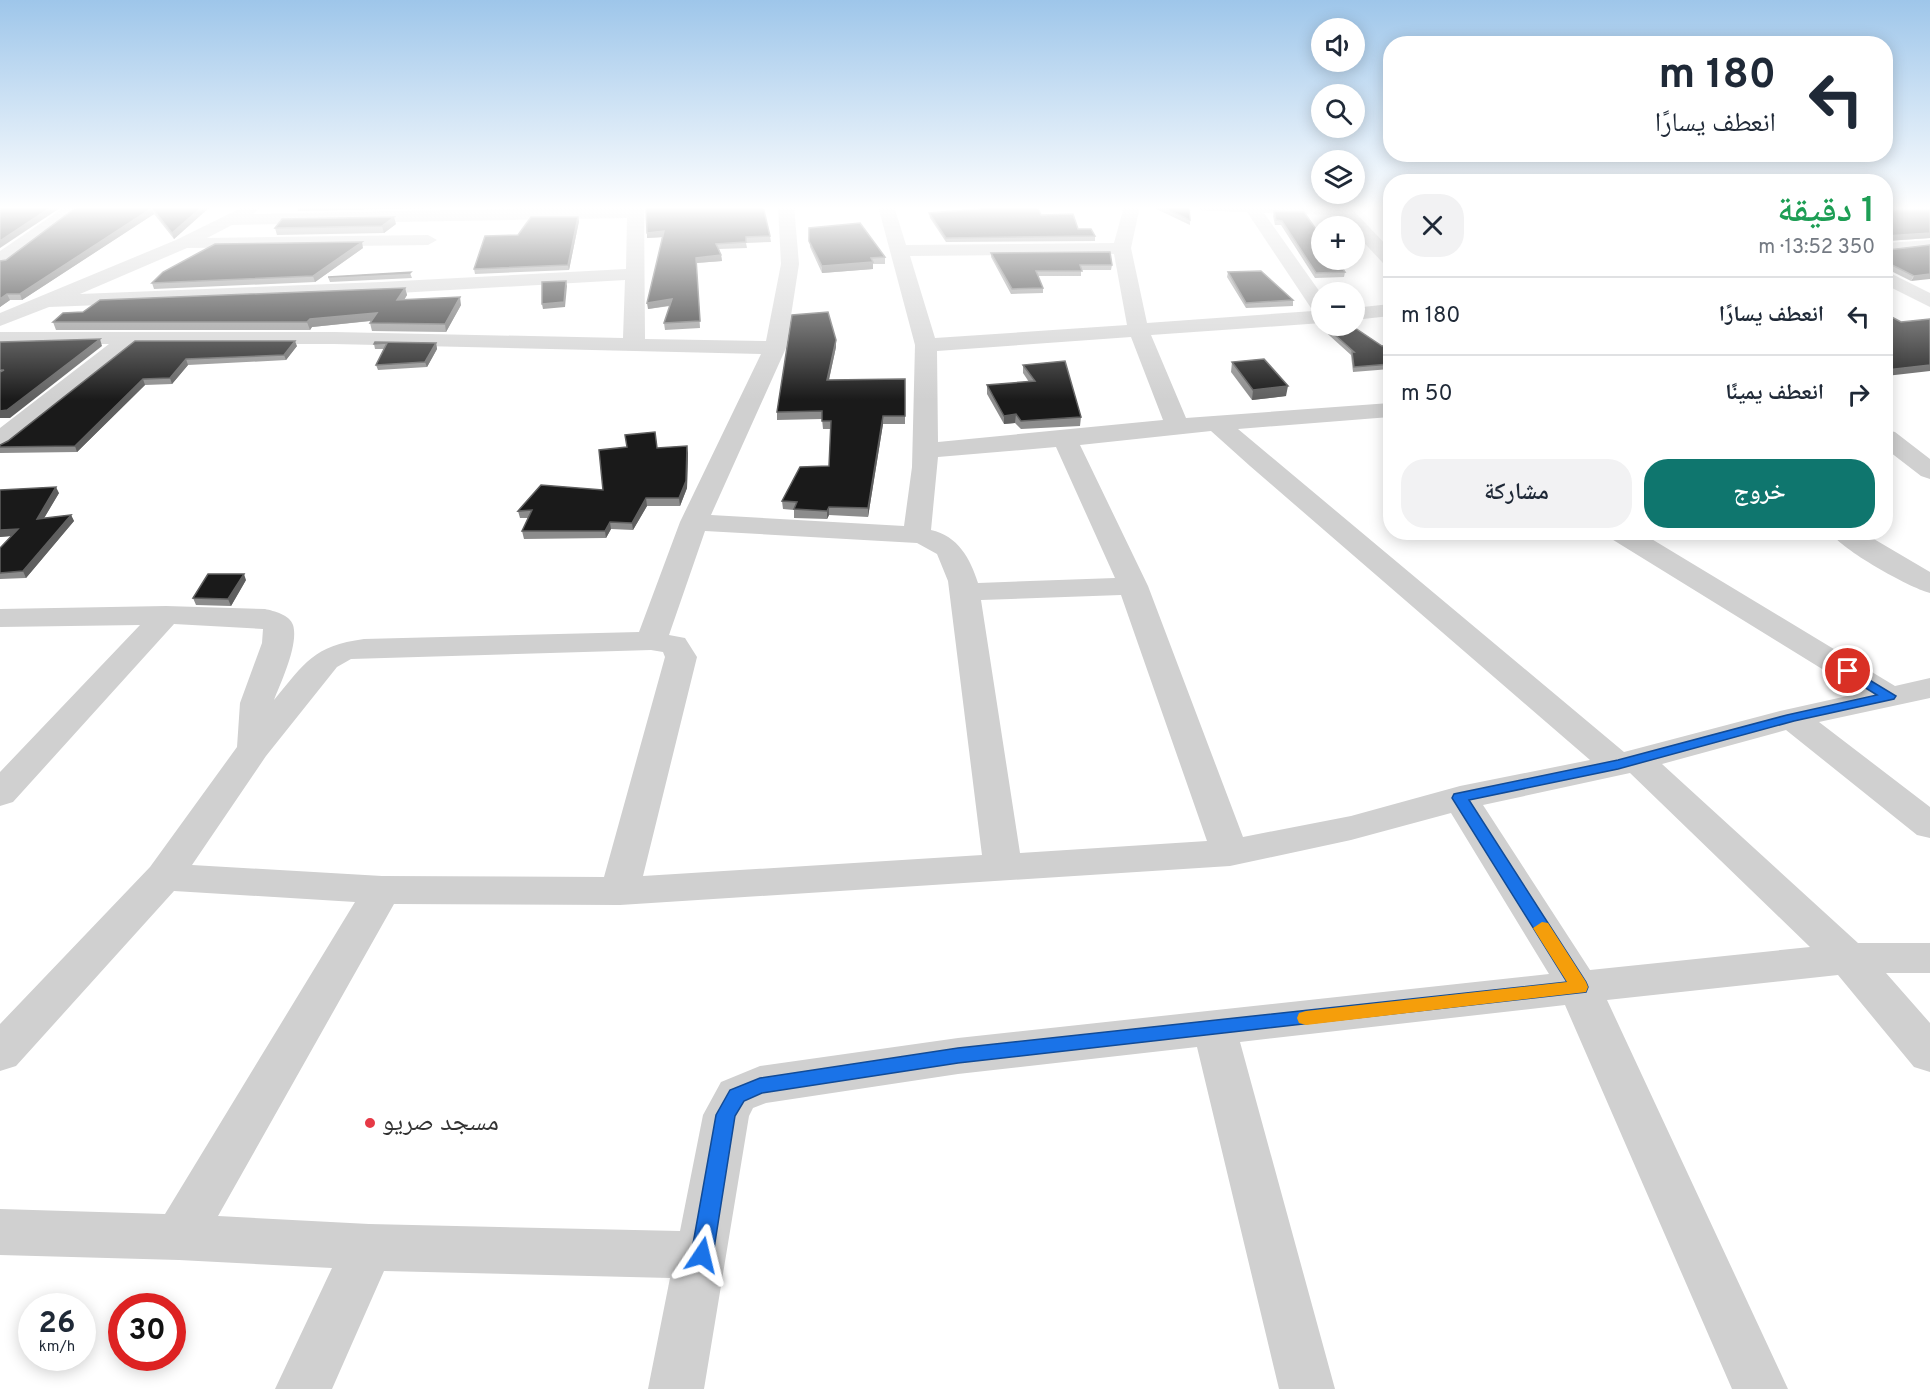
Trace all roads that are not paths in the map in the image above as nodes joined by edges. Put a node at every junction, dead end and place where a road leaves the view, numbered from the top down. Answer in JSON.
{"nodes":[{"id":1,"x":118,"y":271,"type":"edge"},
{"id":2,"x":398,"y":271,"type":"edge"},
{"id":3,"x":635,"y":271,"type":"edge"},
{"id":4,"x":789,"y":271,"type":"edge"},
{"id":5,"x":905,"y":271,"type":"edge"},
{"id":6,"x":1127,"y":271,"type":"edge"},
{"id":7,"x":1295,"y":271,"type":"edge"},
{"id":8,"x":635,"y":274,"type":"junction"},
{"id":9,"x":1893,"y":281,"type":"edge"},
{"id":10,"x":381,"y":288,"type":"junction"},
{"id":11,"x":1311,"y":294,"type":"edge"},
{"id":12,"x":1928,"y":299,"type":"edge"},
{"id":13,"x":47,"y":301,"type":"junction"},
{"id":14,"x":365,"y":305,"type":"edge"},
{"id":15,"x":1383,"y":311,"type":"edge"},
{"id":16,"x":1365,"y":313,"type":"edge"},
{"id":17,"x":1311,"y":318,"type":"edge"},
{"id":18,"x":350,"y":321,"type":"edge"},
{"id":19,"x":1138,"y":329,"type":"junction"},
{"id":20,"x":1,"y":334,"type":"edge"},
{"id":21,"x":132,"y":338,"type":"junction"},
{"id":22,"x":333,"y":338,"type":"junction"},
{"id":23,"x":634,"y":345,"type":"junction"},
{"id":24,"x":926,"y":345,"type":"junction"},
{"id":25,"x":775,"y":348,"type":"junction"},
{"id":26,"x":1383,"y":411,"type":"edge"},
{"id":27,"x":1217,"y":423,"type":"junction"},
{"id":28,"x":1177,"y":426,"type":"junction"},
{"id":29,"x":1065,"y":439,"type":"junction"},
{"id":30,"x":0,"y":440,"type":"edge"},
{"id":31,"x":1893,"y":442,"type":"edge"},
{"id":32,"x":925,"y":451,"type":"junction"},
{"id":33,"x":1930,"y":471,"type":"edge"},
{"id":34,"x":694,"y":522,"type":"junction"},
{"id":35,"x":917,"y":534,"type":"junction"},
{"id":36,"x":1633,"y":540,"type":"edge"},
{"id":37,"x":1855,"y":540,"type":"edge"},
{"id":38,"x":1930,"y":584,"type":"edge"},
{"id":39,"x":1133,"y":586,"type":"junction"},
{"id":40,"x":965,"y":592,"type":"junction"},
{"id":41,"x":166,"y":615,"type":"junction"},
{"id":42,"x":0,"y":618,"type":"edge"},
{"id":43,"x":651,"y":641,"type":"junction"},
{"id":44,"x":1930,"y":688,"type":"edge"},
{"id":45,"x":1889,"y":696,"type":"junction"},
{"id":46,"x":1792,"y":718,"type":"junction"},
{"id":47,"x":254,"y":748,"type":"junction"},
{"id":48,"x":1628,"y":762,"type":"junction"},
{"id":49,"x":0,"y":794,"type":"edge"},
{"id":50,"x":1460,"y":798,"type":"junction"},
{"id":51,"x":1930,"y":826,"type":"edge"},
{"id":52,"x":1230,"y":853,"type":"junction"},
{"id":53,"x":1003,"y":867,"type":"junction"},
{"id":54,"x":164,"y":877,"type":"junction"},
{"id":55,"x":382,"y":890,"type":"junction"},
{"id":56,"x":620,"y":891,"type":"junction"},
{"id":57,"x":1848,"y":958,"type":"junction"},
{"id":58,"x":1930,"y":958,"type":"edge"},
{"id":59,"x":1579,"y":987,"type":"junction"},
{"id":60,"x":1214,"y":1028,"type":"junction"},
{"id":61,"x":0,"y":1053,"type":"edge"},
{"id":62,"x":1930,"y":1054,"type":"edge"},
{"id":63,"x":0,"y":1232,"type":"edge"},
{"id":64,"x":178,"y":1237,"type":"junction"},
{"id":65,"x":369,"y":1247,"type":"junction"},
{"id":66,"x":702,"y":1255,"type":"junction"},
{"id":67,"x":303,"y":1389,"type":"edge"},
{"id":68,"x":676,"y":1389,"type":"edge"},
{"id":69,"x":1307,"y":1389,"type":"edge"},
{"id":70,"x":1760,"y":1389,"type":"edge"}],
"edges":[{"from":1,"to":13,"type":"street"},
{"from":2,"to":10,"type":"street"},
{"from":3,"to":8,"type":"street"},
{"from":4,"to":25,"type":"street"},
{"from":5,"to":24,"type":"street"},
{"from":6,"to":19,"type":"street"},
{"from":7,"to":11,"type":"street"},
{"from":8,"to":10,"type":"street"},
{"from":8,"to":23,"type":"street"},
{"from":9,"to":12,"type":"street"},
{"from":10,"to":13,"type":"street"},
{"from":10,"to":14,"type":"street"},
{"from":13,"to":20,"type":"street"},
{"from":15,"to":16,"type":"street"},
{"from":17,"to":19,"type":"street"},
{"from":18,"to":22,"type":"street"},
{"from":19,"to":24,"type":"street"},
{"from":19,"to":28,"type":"street"},
{"from":20,"to":21,"type":"street"},
{"from":21,"to":22,"type":"street"},
{"from":21,"to":30,"type":"street"},
{"from":22,"to":23,"type":"street"},
{"from":23,"to":25,"type":"street"},
{"from":24,"to":32,"type":"street"},
{"from":25,"to":34,"type":"street"},
{"from":26,"to":27,"type":"street"},
{"from":27,"to":28,"type":"street"},
{"from":27,"to":48,"type":"street"},
{"from":28,"to":29,"type":"street"},
{"from":29,"to":32,"type":"street"},
{"from":29,"to":39,"type":"street"},
{"from":31,"to":33,"type":"street"},
{"from":32,"to":35,"type":"street"},
{"from":34,"to":35,"type":"street"},
{"from":34,"to":43,"type":"street"},
{"from":35,"to":40,"type":"street"},
{"from":36,"to":45,"type":"street"},
{"from":37,"to":38,"type":"street"},
{"from":39,"to":40,"type":"street"},
{"from":39,"to":52,"type":"street"},
{"from":40,"to":53,"type":"street"},
{"from":41,"to":42,"type":"street"},
{"from":41,"to":47,"type":"street"},
{"from":41,"to":49,"type":"street"},
{"from":43,"to":47,"type":"street"},
{"from":43,"to":56,"type":"street"},
{"from":44,"to":45,"type":"street"},
{"from":45,"to":46,"type":"street"},
{"from":46,"to":48,"type":"street"},
{"from":46,"to":51,"type":"street"},
{"from":47,"to":54,"type":"street"},
{"from":48,"to":50,"type":"street"},
{"from":48,"to":57,"type":"street"},
{"from":50,"to":52,"type":"street"},
{"from":50,"to":59,"type":"street"},
{"from":52,"to":53,"type":"street"},
{"from":53,"to":56,"type":"street"},
{"from":54,"to":55,"type":"street"},
{"from":54,"to":61,"type":"street"},
{"from":55,"to":56,"type":"street"},
{"from":55,"to":64,"type":"street"},
{"from":57,"to":58,"type":"street"},
{"from":57,"to":59,"type":"street"},
{"from":57,"to":62,"type":"street"},
{"from":59,"to":60,"type":"street"},
{"from":59,"to":70,"type":"street"},
{"from":60,"to":66,"type":"street"},
{"from":60,"to":69,"type":"street"},
{"from":63,"to":64,"type":"street"},
{"from":64,"to":65,"type":"street"},
{"from":65,"to":66,"type":"street"},
{"from":65,"to":67,"type":"street"},
{"from":66,"to":68,"type":"street"}]}
